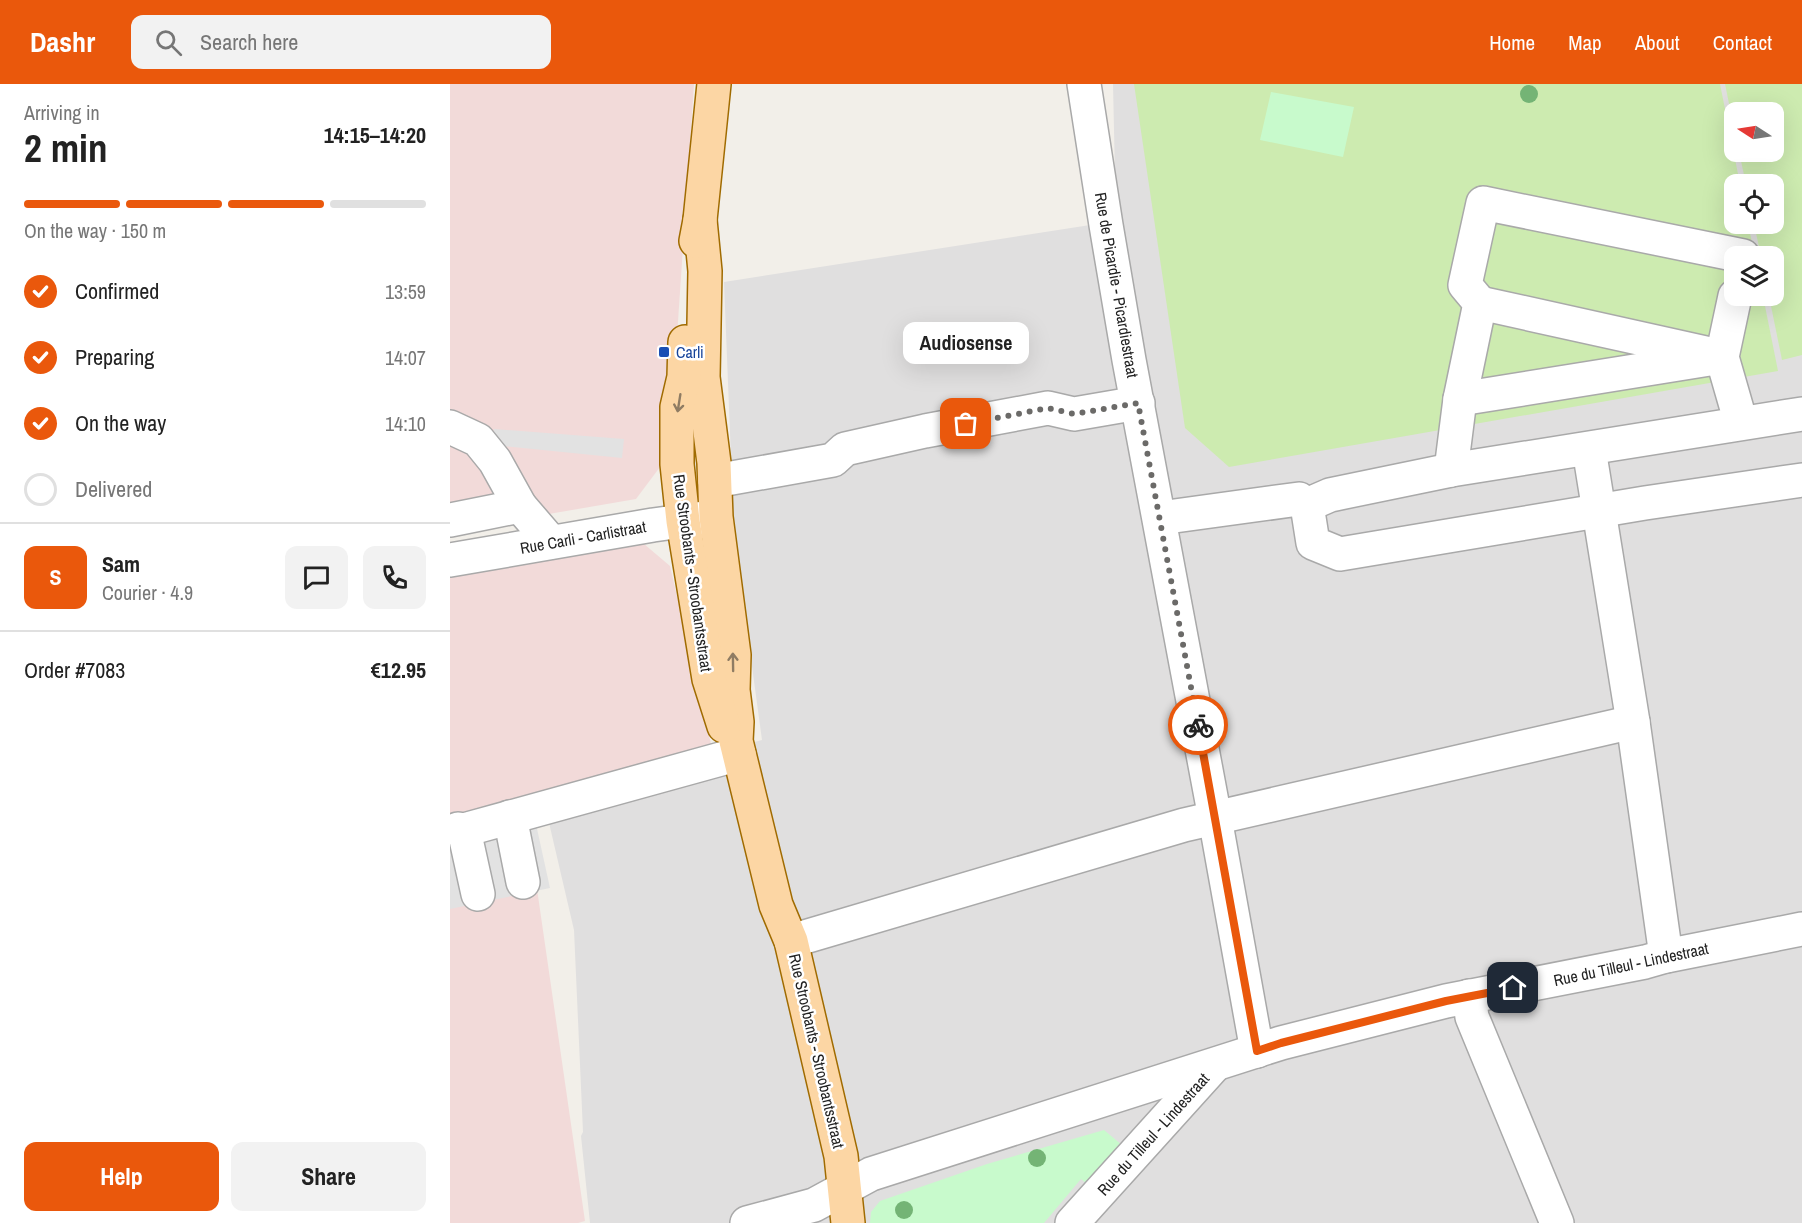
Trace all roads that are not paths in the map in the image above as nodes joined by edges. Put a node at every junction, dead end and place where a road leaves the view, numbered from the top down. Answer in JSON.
{"nodes":[{"id":1,"x":714,"y":84,"type":"edge"},
{"id":2,"x":1084,"y":84,"type":"edge"},
{"id":3,"x":700,"y":220,"type":"junction"},
{"id":4,"x":1724,"y":252,"type":"edge"},
{"id":5,"x":1480,"y":303,"type":"junction"},
{"id":6,"x":1733,"y":306,"type":"edge"},
{"id":7,"x":1722,"y":357,"type":"junction"},
{"id":8,"x":1460,"y":399,"type":"junction"},
{"id":9,"x":1138,"y":403,"type":"junction"},
{"id":10,"x":1802,"y":414,"type":"edge"},
{"id":11,"x":1741,"y":423,"type":"junction"},
{"id":12,"x":450,"y":427,"type":"edge"},
{"id":13,"x":1589,"y":449,"type":"junction"},
{"id":14,"x":1451,"y":470,"type":"junction"},
{"id":15,"x":1802,"y":480,"type":"edge"},
{"id":16,"x":715,"y":482,"type":"junction"},
{"id":17,"x":1307,"y":505,"type":"junction"},
{"id":18,"x":520,"y":506,"type":"junction"},
{"id":19,"x":1598,"y":512,"type":"junction"},
{"id":20,"x":716,"y":517,"type":"junction"},
{"id":21,"x":1160,"y":519,"type":"junction"},
{"id":22,"x":450,"y":520,"type":"edge"},
{"id":23,"x":683,"y":521,"type":"junction"},
{"id":24,"x":551,"y":542,"type":"junction"},
{"id":25,"x":450,"y":560,"type":"edge"},
{"id":26,"x":1633,"y":722,"type":"junction"},
{"id":27,"x":738,"y":748,"type":"junction"},
{"id":28,"x":510,"y":817,"type":"junction"},
{"id":29,"x":1215,"y":818,"type":"junction"},
{"id":30,"x":523,"y":882,"type":"dead end"},
{"id":31,"x":478,"y":894,"type":"dead end"},
{"id":32,"x":1802,"y":929,"type":"edge"},
{"id":33,"x":791,"y":941,"type":"junction"},
{"id":34,"x":1666,"y":956,"type":"junction"},
{"id":35,"x":1469,"y":996,"type":"junction"},
{"id":36,"x":1257,"y":1051,"type":"junction"},
{"id":37,"x":1214,"y":1065,"type":"junction"},
{"id":38,"x":844,"y":1189,"type":"junction"},
{"id":39,"x":747,"y":1223,"type":"edge"},
{"id":40,"x":848,"y":1223,"type":"edge"},
{"id":41,"x":1072,"y":1223,"type":"edge"},
{"id":42,"x":1557,"y":1223,"type":"edge"}],
"edges":[{"from":1,"to":3,"type":"main road","name":"Rue Stroobants - Stroobantsstraat"},
{"from":2,"to":9,"type":"street","name":"Rue de Picardie - Picardiestraat"},
{"from":3,"to":16,"type":"main road","name":"Rue Stroobants - Stroobantsstraat"},
{"from":3,"to":23,"type":"main road","name":"Rue Stroobants - Stroobantsstraat","one_way":true},
{"from":4,"to":5,"type":"street"},
{"from":5,"to":7,"type":"street"},
{"from":5,"to":8,"type":"street"},
{"from":6,"to":7,"type":"street"},
{"from":7,"to":8,"type":"street"},
{"from":7,"to":11,"type":"street"},
{"from":8,"to":14,"type":"street"},
{"from":9,"to":16,"type":"street"},
{"from":9,"to":21,"type":"street","name":"Rue de Picardie - Picardiestraat"},
{"from":10,"to":11,"type":"street"},
{"from":11,"to":13,"type":"street"},
{"from":12,"to":18,"type":"street"},
{"from":13,"to":14,"type":"street"},
{"from":13,"to":19,"type":"street"},
{"from":14,"to":17,"type":"street"},
{"from":15,"to":19,"type":"street"},
{"from":16,"to":20,"type":"main road","name":"Rue Stroobants - Stroobantsstraat"},
{"from":17,"to":19,"type":"street"},
{"from":17,"to":21,"type":"street"},
{"from":18,"to":22,"type":"street"},
{"from":18,"to":24,"type":"street"},
{"from":19,"to":26,"type":"street"},
{"from":20,"to":23,"type":"street","name":"Rue Carli - Carlistraat"},
{"from":27,"to":20,"type":"main road","name":"Rue Stroobants - Stroobantsstraat","one_way":true},
{"from":21,"to":29,"type":"street","name":"Rue de Picardie - Picardiestraat"},
{"from":23,"to":24,"type":"street","name":"Rue Carli - Carlistraat"},
{"from":23,"to":27,"type":"main road","name":"Rue Stroobants - Stroobantsstraat"},
{"from":24,"to":25,"type":"street","name":"Rue Carli - Carlistraat"},
{"from":26,"to":29,"type":"street"},
{"from":26,"to":34,"type":"street"},
{"from":27,"to":28,"type":"street"},
{"from":27,"to":33,"type":"main road","name":"Rue Stroobants - Stroobantsstraat"},
{"from":28,"to":30,"type":"street"},
{"from":28,"to":31,"type":"street"},
{"from":29,"to":33,"type":"street"},
{"from":29,"to":36,"type":"street","name":"Rue de Picardie - Picardiestraat"},
{"from":32,"to":34,"type":"street","name":"Rue du Tilleul - Lindestraat"},
{"from":33,"to":38,"type":"main road","name":"Rue Stroobants - Stroobantsstraat"},
{"from":34,"to":35,"type":"street","name":"Rue du Tilleul - Lindestraat"},
{"from":35,"to":36,"type":"street","name":"Rue du Tilleul - Lindestraat"},
{"from":35,"to":42,"type":"street"},
{"from":36,"to":37,"type":"street","name":"Rue du Tilleul - Lindestraat"},
{"from":37,"to":38,"type":"street"},
{"from":37,"to":41,"type":"street","name":"Rue du Tilleul - Lindestraat"},
{"from":38,"to":39,"type":"street"},
{"from":38,"to":40,"type":"main road","name":"Rue Stroobants - Stroobantsstraat"}]}
